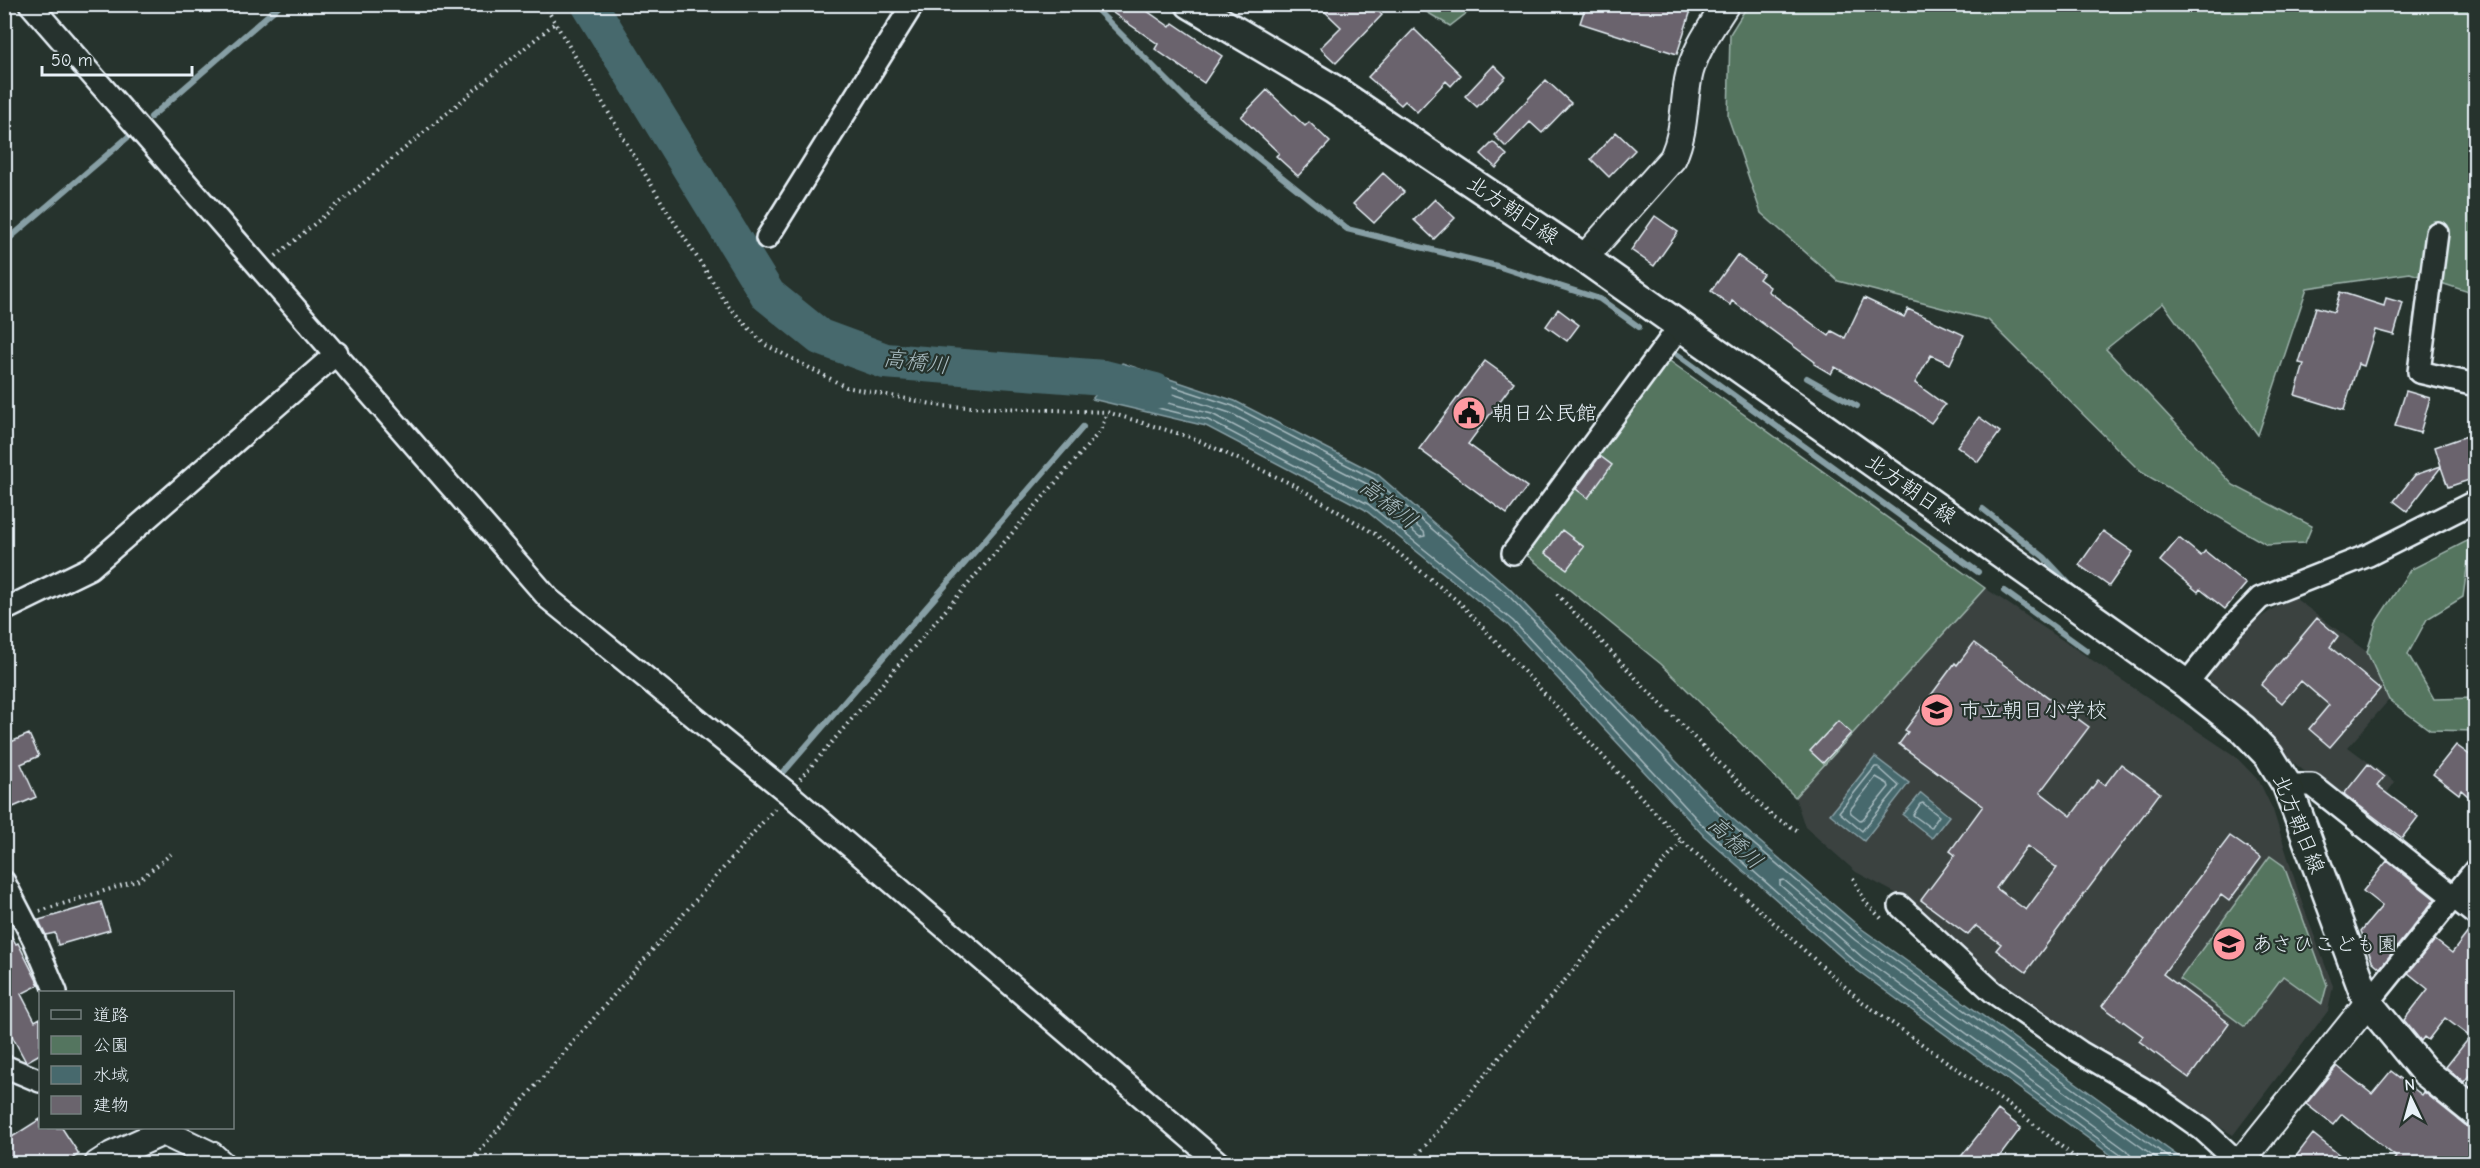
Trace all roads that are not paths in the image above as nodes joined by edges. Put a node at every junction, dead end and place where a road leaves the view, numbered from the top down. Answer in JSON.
{"nodes":[{"id":1,"x":30,"y":4,"type":"edge"},
{"id":2,"x":913,"y":4,"type":"edge"},
{"id":3,"x":1190,"y":4,"type":"edge"},
{"id":4,"x":1726,"y":4,"type":"edge"},
{"id":5,"x":2437,"y":233,"type":"dead end"},
{"id":6,"x":767,"y":238,"type":"dead end"},
{"id":7,"x":1584,"y":258,"type":"junction"},
{"id":8,"x":1680,"y":326,"type":"junction"},
{"id":9,"x":337,"y":353,"type":"junction"},
{"id":10,"x":2475,"y":384,"type":"edge"},
{"id":11,"x":2475,"y":501,"type":"edge"},
{"id":12,"x":1513,"y":553,"type":"dead end"},
{"id":13,"x":4,"y":610,"type":"edge"},
{"id":14,"x":2186,"y":684,"type":"junction"},
{"id":15,"x":2287,"y":785,"type":"junction"},
{"id":16,"x":2475,"y":869,"type":"edge"},
{"id":17,"x":4,"y":882,"type":"edge"},
{"id":18,"x":2452,"y":896,"type":"junction"},
{"id":19,"x":1900,"y":906,"type":"dead end"},
{"id":20,"x":2475,"y":915,"type":"edge"},
{"id":21,"x":55,"y":991,"type":"edge"},
{"id":22,"x":2368,"y":1003,"type":"junction"},
{"id":23,"x":4,"y":1066,"type":"edge"},
{"id":24,"x":39,"y":1081,"type":"edge"},
{"id":25,"x":2475,"y":1113,"type":"edge"},
{"id":26,"x":158,"y":1130,"type":"edge"},
{"id":27,"x":2239,"y":1163,"type":"edge"},
{"id":28,"x":98,"y":1164,"type":"edge"},
{"id":29,"x":221,"y":1164,"type":"edge"},
{"id":30,"x":1220,"y":1164,"type":"edge"}],
"edges":[{"from":1,"to":9,"type":"street"},
{"from":2,"to":6,"type":"street"},
{"from":3,"to":7,"type":"main road","name":"北方朝日線"},
{"from":4,"to":7,"type":"street"},
{"from":5,"to":10,"type":"street"},
{"from":7,"to":8,"type":"main road","name":"北方朝日線"},
{"from":8,"to":12,"type":"street"},
{"from":8,"to":14,"type":"main road","name":"北方朝日線"},
{"from":9,"to":13,"type":"street"},
{"from":9,"to":30,"type":"street"},
{"from":11,"to":14,"type":"street"},
{"from":14,"to":15,"type":"main road","name":"北方朝日線"},
{"from":15,"to":18,"type":"street"},
{"from":15,"to":22,"type":"main road","name":"北方朝日線"},
{"from":16,"to":18,"type":"street"},
{"from":17,"to":21,"type":"street"},
{"from":18,"to":20,"type":"street"},
{"from":18,"to":22,"type":"street"},
{"from":19,"to":27,"type":"street"},
{"from":22,"to":25,"type":"main road","name":"北方朝日線"},
{"from":22,"to":27,"type":"street"},
{"from":23,"to":24,"type":"street"},
{"from":26,"to":28,"type":"street"},
{"from":26,"to":29,"type":"street"}]}
